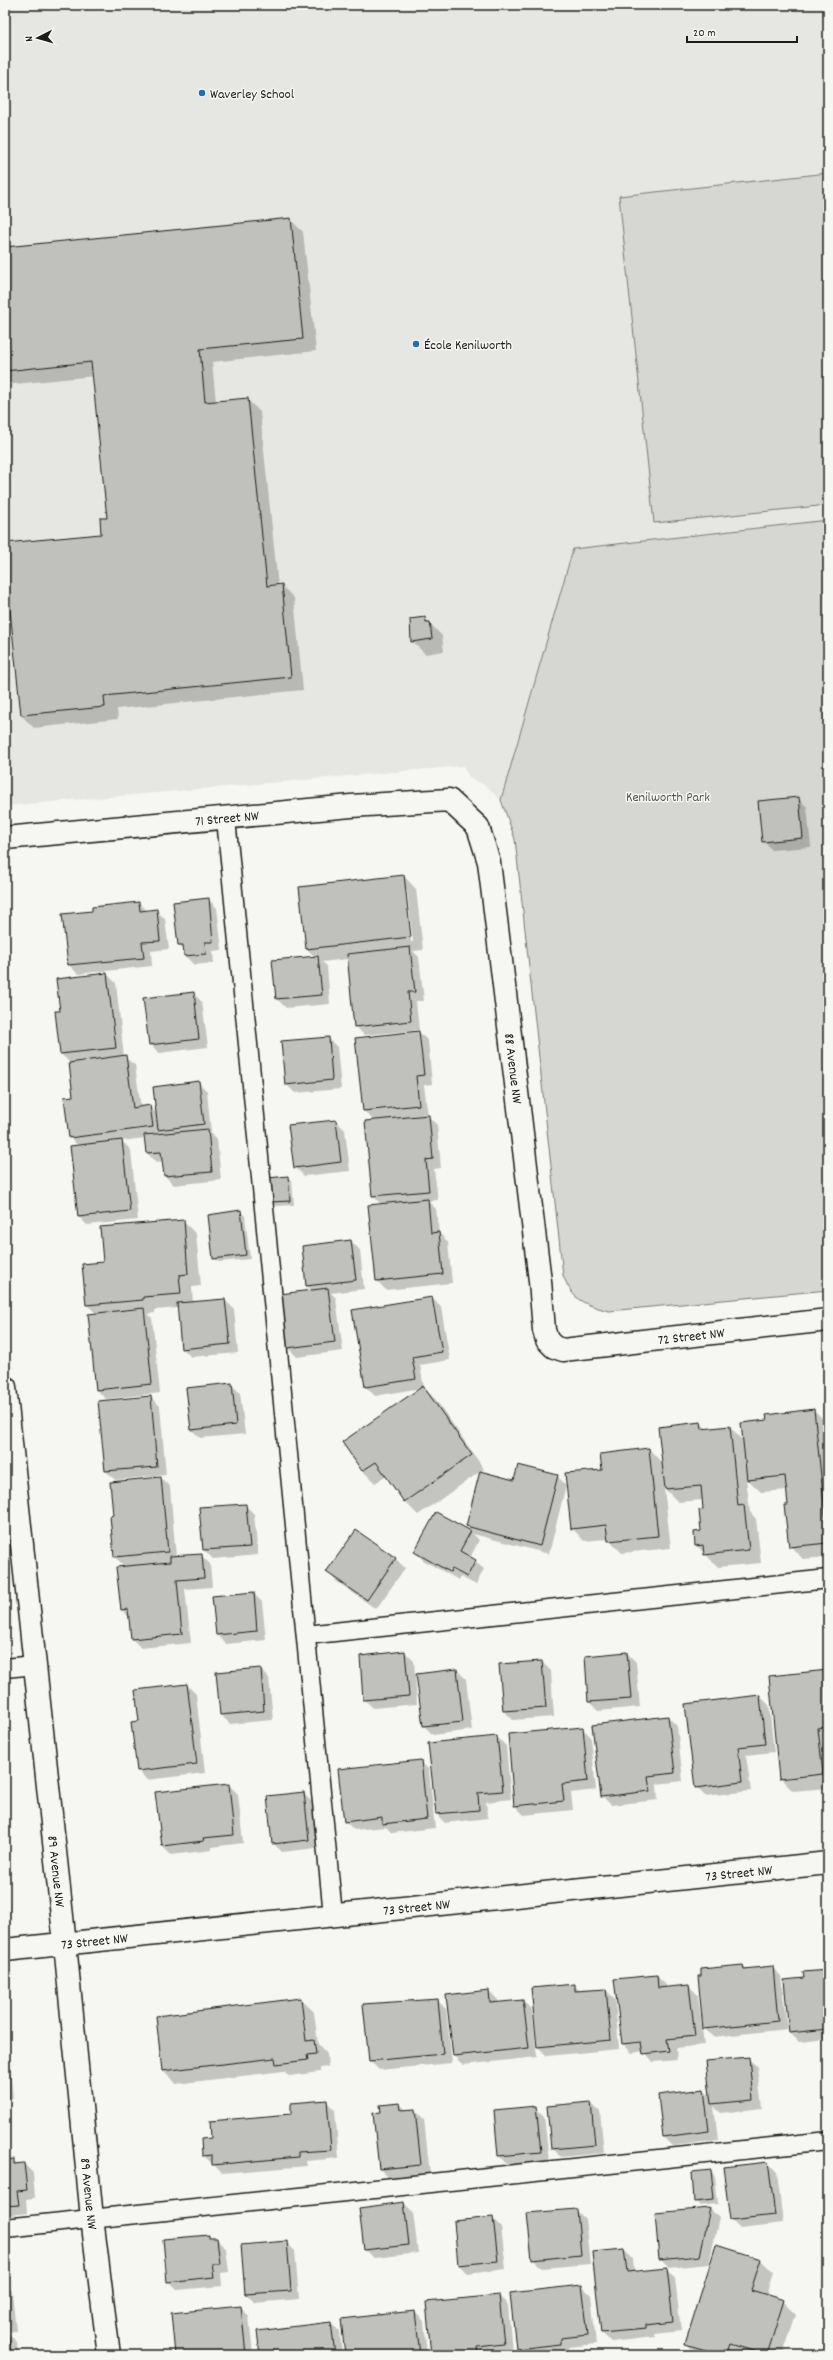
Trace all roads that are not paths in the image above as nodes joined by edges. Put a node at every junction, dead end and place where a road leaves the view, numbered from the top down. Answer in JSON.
{"nodes":[{"id":1,"x":449,"y":800,"type":"joint"},
{"id":2,"x":226,"y":819,"type":"junction"},
{"id":3,"x":5,"y":838,"type":"edge"},
{"id":4,"x":828,"y":1320,"type":"edge"},
{"id":5,"x":554,"y":1347,"type":"joint"},
{"id":6,"x":5,"y":1387,"type":"edge"},
{"id":7,"x":828,"y":1579,"type":"edge"},
{"id":8,"x":306,"y":1635,"type":"junction"},
{"id":9,"x":35,"y":1665,"type":"junction"},
{"id":10,"x":5,"y":1668,"type":"edge"},
{"id":11,"x":828,"y":1863,"type":"edge"},
{"id":12,"x":333,"y":1915,"type":"junction"},
{"id":13,"x":65,"y":1944,"type":"junction"},
{"id":14,"x":5,"y":1950,"type":"edge"},
{"id":15,"x":828,"y":2141,"type":"edge"},
{"id":16,"x":92,"y":2218,"type":"junction"},
{"id":17,"x":5,"y":2228,"type":"edge"},
{"id":18,"x":109,"y":2355,"type":"edge"}],
"edges":[{"from":1,"to":2,"type":"street","name":"71 Street NW"},
{"from":1,"to":5,"type":"street","name":"88 Avenue NW"},
{"from":2,"to":3,"type":"street","name":"71 Street NW"},
{"from":2,"to":8,"type":"lane"},
{"from":4,"to":5,"type":"street","name":"72 Street NW"},
{"from":6,"to":9,"type":"street","name":"89 Avenue NW"},
{"from":7,"to":8,"type":"lane"},
{"from":8,"to":12,"type":"lane"},
{"from":9,"to":10,"type":"lane"},
{"from":9,"to":13,"type":"street","name":"89 Avenue NW"},
{"from":11,"to":12,"type":"street","name":"73 Street NW"},
{"from":12,"to":13,"type":"street","name":"73 Street NW"},
{"from":13,"to":14,"type":"street","name":"73 Street NW"},
{"from":13,"to":16,"type":"street","name":"89 Avenue NW"},
{"from":15,"to":16,"type":"lane"},
{"from":16,"to":17,"type":"lane"},
{"from":16,"to":18,"type":"street","name":"89 Avenue NW"}]}
